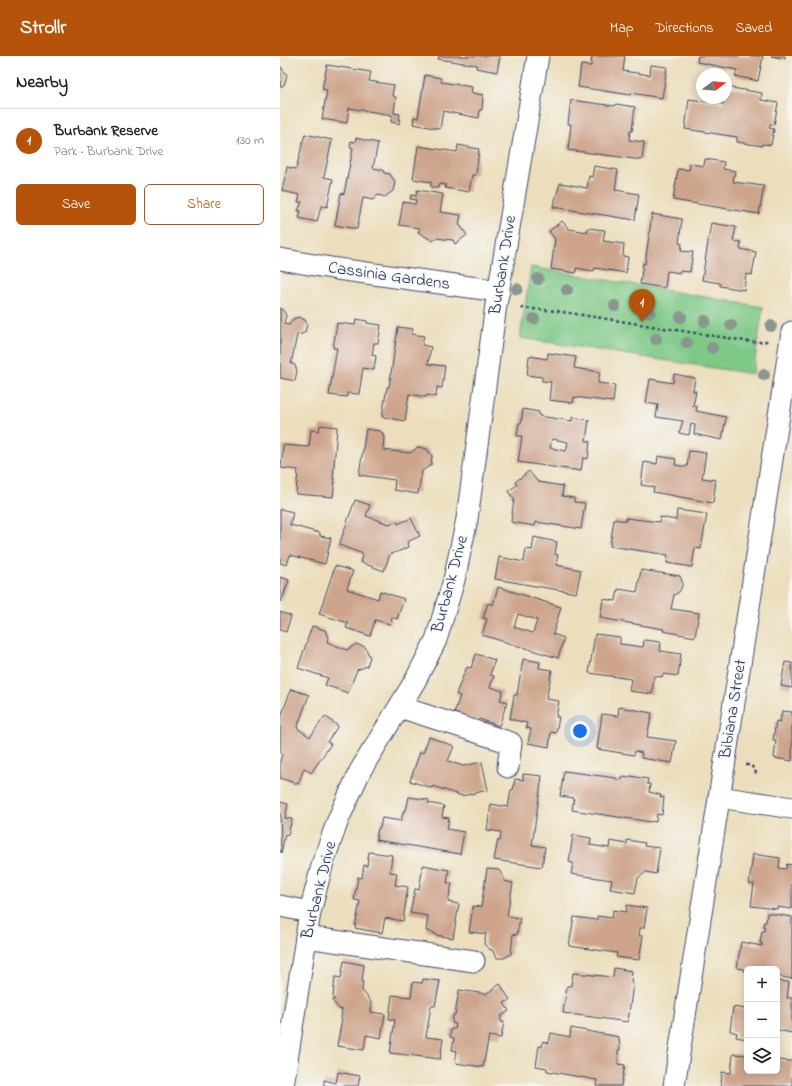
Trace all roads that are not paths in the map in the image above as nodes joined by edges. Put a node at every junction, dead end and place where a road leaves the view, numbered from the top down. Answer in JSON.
{"nodes":[{"id":1,"x":538,"y":56,"type":"edge"},
{"id":2,"x":280,"y":259,"type":"edge"},
{"id":3,"x":499,"y":291,"type":"junction"},
{"id":4,"x":791,"y":338,"type":"edge"},
{"id":5,"x":400,"y":707,"type":"junction"},
{"id":6,"x":508,"y":767,"type":"dead end"},
{"id":7,"x":719,"y":797,"type":"junction"},
{"id":8,"x":792,"y":808,"type":"edge"},
{"id":9,"x":280,"y":906,"type":"edge"},
{"id":10,"x":310,"y":912,"type":"junction"},
{"id":11,"x":306,"y":937,"type":"junction"},
{"id":12,"x":474,"y":961,"type":"dead end"},
{"id":13,"x":283,"y":1086,"type":"edge"},
{"id":14,"x":674,"y":1086,"type":"edge"}],
"edges":[{"from":1,"to":3,"type":"street","name":"Burbank Drive"},
{"from":2,"to":3,"type":"street","name":"Cassinia Gardens"},
{"from":3,"to":5,"type":"street","name":"Burbank Drive"},
{"from":4,"to":7,"type":"street","name":"Bibiana Street"},
{"from":5,"to":6,"type":"street"},
{"from":5,"to":10,"type":"street","name":"Burbank Drive"},
{"from":7,"to":8,"type":"street"},
{"from":7,"to":14,"type":"street","name":"Bibiana Street"},
{"from":9,"to":10,"type":"street"},
{"from":10,"to":11,"type":"street","name":"Burbank Drive"},
{"from":11,"to":12,"type":"street"},
{"from":11,"to":13,"type":"street","name":"Burbank Drive"}]}
